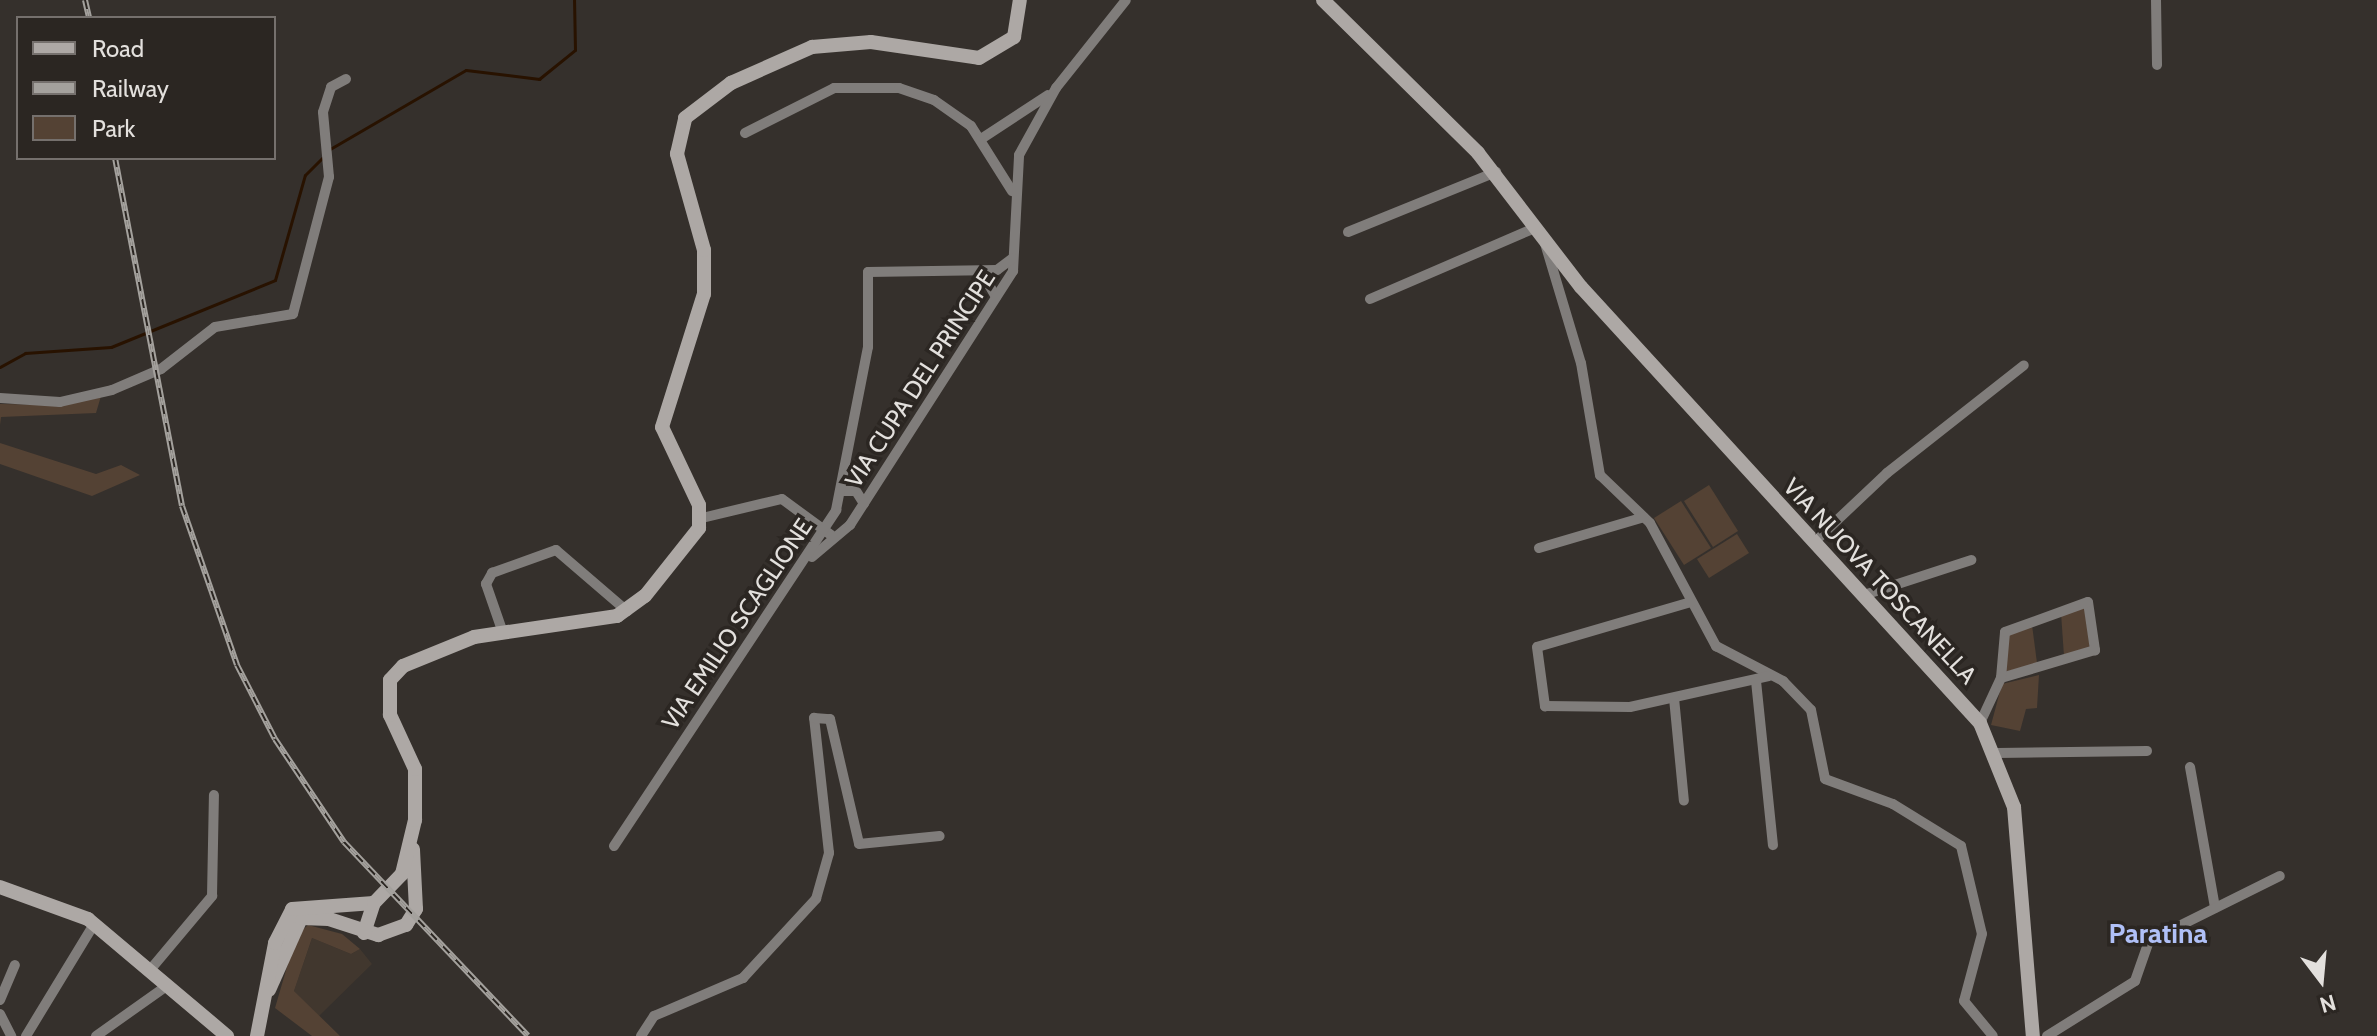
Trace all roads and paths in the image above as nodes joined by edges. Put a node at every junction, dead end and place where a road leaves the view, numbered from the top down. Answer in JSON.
{"nodes":[{"id":1,"x":1020,"y":0,"type":"edge"},
{"id":2,"x":1126,"y":0,"type":"edge"},
{"id":3,"x":1323,"y":0,"type":"edge"},
{"id":4,"x":2156,"y":0,"type":"edge"},
{"id":5,"x":2157,"y":65,"type":"dead end"},
{"id":6,"x":346,"y":79,"type":"dead end"},
{"id":7,"x":1032,"y":117,"type":"junction"},
{"id":8,"x":961,"y":119,"type":"junction"},
{"id":9,"x":1000,"y":127,"type":"junction"},
{"id":10,"x":745,"y":133,"type":"dead end"},
{"id":11,"x":981,"y":139,"type":"junction"},
{"id":12,"x":1019,"y":155,"type":"junction"},
{"id":13,"x":999,"y":161,"type":"junction"},
{"id":14,"x":1496,"y":172,"type":"junction"},
{"id":15,"x":1013,"y":197,"type":"junction"},
{"id":16,"x":1348,"y":232,"type":"dead end"},
{"id":17,"x":1540,"y":234,"type":"junction"},
{"id":18,"x":1013,"y":258,"type":"junction"},
{"id":19,"x":981,"y":271,"type":"junction"},
{"id":20,"x":996,"y":297,"type":"junction"},
{"id":21,"x":1370,"y":299,"type":"dead end"},
{"id":22,"x":2024,"y":365,"type":"dead end"},
{"id":23,"x":0,"y":398,"type":"edge"},
{"id":24,"x":843,"y":491,"type":"junction"},
{"id":25,"x":864,"y":504,"type":"junction"},
{"id":26,"x":1644,"y":517,"type":"junction"},
{"id":27,"x":702,"y":518,"type":"junction"},
{"id":28,"x":828,"y":529,"type":"junction"},
{"id":29,"x":839,"y":538,"type":"junction"},
{"id":30,"x":1814,"y":542,"type":"junction"},
{"id":31,"x":1539,"y":548,"type":"dead end"},
{"id":32,"x":808,"y":559,"type":"junction"},
{"id":33,"x":1971,"y":560,"type":"dead end"},
{"id":34,"x":1864,"y":595,"type":"junction"},
{"id":35,"x":1691,"y":602,"type":"junction"},
{"id":36,"x":627,"y":611,"type":"junction"},
{"id":37,"x":502,"y":630,"type":"junction"},
{"id":38,"x":1769,"y":676,"type":"junction"},
{"id":39,"x":2001,"y":678,"type":"junction"},
{"id":40,"x":1756,"y":681,"type":"junction"},
{"id":41,"x":1674,"y":698,"type":"junction"},
{"id":42,"x":1980,"y":723,"type":"junction"},
{"id":43,"x":2147,"y":751,"type":"dead end"},
{"id":44,"x":1997,"y":753,"type":"junction"},
{"id":45,"x":2190,"y":767,"type":"dead end"},
{"id":46,"x":214,"y":795,"type":"dead end"},
{"id":47,"x":1684,"y":801,"type":"dead end"},
{"id":48,"x":940,"y":836,"type":"dead end"},
{"id":49,"x":412,"y":845,"type":"junction"},
{"id":50,"x":1773,"y":845,"type":"dead end"},
{"id":51,"x":614,"y":846,"type":"dead end"},
{"id":52,"x":2280,"y":876,"type":"dead end"},
{"id":53,"x":0,"y":887,"type":"edge"},
{"id":54,"x":374,"y":903,"type":"junction"},
{"id":55,"x":2215,"y":908,"type":"junction"},
{"id":56,"x":94,"y":924,"type":"junction"},
{"id":57,"x":364,"y":933,"type":"junction"},
{"id":58,"x":15,"y":965,"type":"dead end"},
{"id":59,"x":150,"y":970,"type":"junction"},
{"id":60,"x":168,"y":985,"type":"junction"},
{"id":61,"x":266,"y":995,"type":"junction"},
{"id":62,"x":0,"y":1000,"type":"edge"},
{"id":63,"x":0,"y":1014,"type":"edge"},
{"id":64,"x":11,"y":1036,"type":"edge"},
{"id":65,"x":26,"y":1036,"type":"edge"},
{"id":66,"x":96,"y":1036,"type":"edge"},
{"id":67,"x":227,"y":1036,"type":"edge"},
{"id":68,"x":257,"y":1036,"type":"edge"},
{"id":69,"x":641,"y":1036,"type":"edge"},
{"id":70,"x":1993,"y":1036,"type":"edge"},
{"id":71,"x":2033,"y":1036,"type":"edge"},
{"id":72,"x":2047,"y":1036,"type":"edge"}],
"edges":[{"from":1,"to":27,"type":"main road"},
{"from":2,"to":7,"type":"street"},
{"from":3,"to":14,"type":"main road","name":"VIA NUOVA TOSCANELLA"},
{"from":4,"to":5,"type":"street"},
{"from":6,"to":23,"type":"street"},
{"from":7,"to":9,"type":"street"},
{"from":7,"to":12,"type":"street","name":"VIA CUPA DEL PRINCIPE"},
{"from":8,"to":9,"type":"street"},
{"from":8,"to":10,"type":"street","name":"VIA CUPA DEL PRINCIPE"},
{"from":8,"to":11,"type":"street","name":"VIA CUPA DEL PRINCIPE"},
{"from":9,"to":11,"type":"street"},
{"from":11,"to":13,"type":"street","name":"VIA CUPA DEL PRINCIPE"},
{"from":12,"to":13,"type":"street"},
{"from":12,"to":15,"type":"street","name":"VIA CUPA DEL PRINCIPE"},
{"from":13,"to":15,"type":"street","name":"VIA CUPA DEL PRINCIPE"},
{"from":14,"to":16,"type":"street"},
{"from":14,"to":17,"type":"main road","name":"VIA NUOVA TOSCANELLA"},
{"from":15,"to":18,"type":"street","name":"VIA CUPA DEL PRINCIPE"},
{"from":17,"to":21,"type":"street"},
{"from":17,"to":26,"type":"street"},
{"from":17,"to":30,"type":"main road","name":"VIA NUOVA TOSCANELLA"},
{"from":18,"to":19,"type":"street","name":"VIA EMILIO SCAGLIONE"},
{"from":18,"to":20,"type":"street","name":"VIA CUPA DEL PRINCIPE"},
{"from":19,"to":20,"type":"street"},
{"from":19,"to":24,"type":"street","name":"VIA EMILIO SCAGLIONE"},
{"from":20,"to":25,"type":"street","name":"VIA CUPA DEL PRINCIPE"},
{"from":22,"to":30,"type":"street"},
{"from":24,"to":25,"type":"street"},
{"from":24,"to":28,"type":"street","name":"VIA EMILIO SCAGLIONE"},
{"from":25,"to":29,"type":"street","name":"VIA CUPA DEL PRINCIPE"},
{"from":26,"to":31,"type":"street"},
{"from":26,"to":35,"type":"street"},
{"from":27,"to":28,"type":"street"},
{"from":27,"to":36,"type":"main road"},
{"from":28,"to":29,"type":"street"},
{"from":28,"to":32,"type":"street","name":"VIA EMILIO SCAGLIONE"},
{"from":29,"to":32,"type":"street","name":"VIA CUPA DEL PRINCIPE"},
{"from":30,"to":34,"type":"main road","name":"VIA NUOVA TOSCANELLA"},
{"from":32,"to":51,"type":"street","name":"VIA EMILIO SCAGLIONE"},
{"from":33,"to":34,"type":"street"},
{"from":34,"to":42,"type":"main road","name":"VIA NUOVA TOSCANELLA"},
{"from":35,"to":38,"type":"street"},
{"from":35,"to":41,"type":"street"},
{"from":36,"to":37,"type":"main road"},
{"from":36,"to":37,"type":"street"},
{"from":37,"to":49,"type":"main road"},
{"from":38,"to":40,"type":"street"},
{"from":38,"to":70,"type":"street"},
{"from":39,"to":39,"type":"street"},
{"from":39,"to":42,"type":"street"},
{"from":40,"to":41,"type":"street"},
{"from":40,"to":50,"type":"street"},
{"from":41,"to":47,"type":"street"},
{"from":42,"to":44,"type":"main road","name":"VIA NUOVA TOSCANELLA"},
{"from":43,"to":44,"type":"street"},
{"from":44,"to":71,"type":"main road","name":"VIA NUOVA TOSCANELLA"},
{"from":45,"to":55,"type":"street"},
{"from":46,"to":59,"type":"street"},
{"from":48,"to":69,"type":"street"},
{"from":49,"to":54,"type":"main road"},
{"from":49,"to":57,"type":"main road"},
{"from":52,"to":55,"type":"street"},
{"from":53,"to":56,"type":"main road"},
{"from":54,"to":57,"type":"main road"},
{"from":54,"to":61,"type":"main road"},
{"from":55,"to":72,"type":"street"},
{"from":56,"to":59,"type":"main road"},
{"from":56,"to":65,"type":"street"},
{"from":57,"to":61,"type":"main road"},
{"from":58,"to":62,"type":"street"},
{"from":59,"to":60,"type":"main road"},
{"from":60,"to":66,"type":"street"},
{"from":60,"to":67,"type":"main road"},
{"from":61,"to":68,"type":"main road"},
{"from":63,"to":64,"type":"street"}]}
